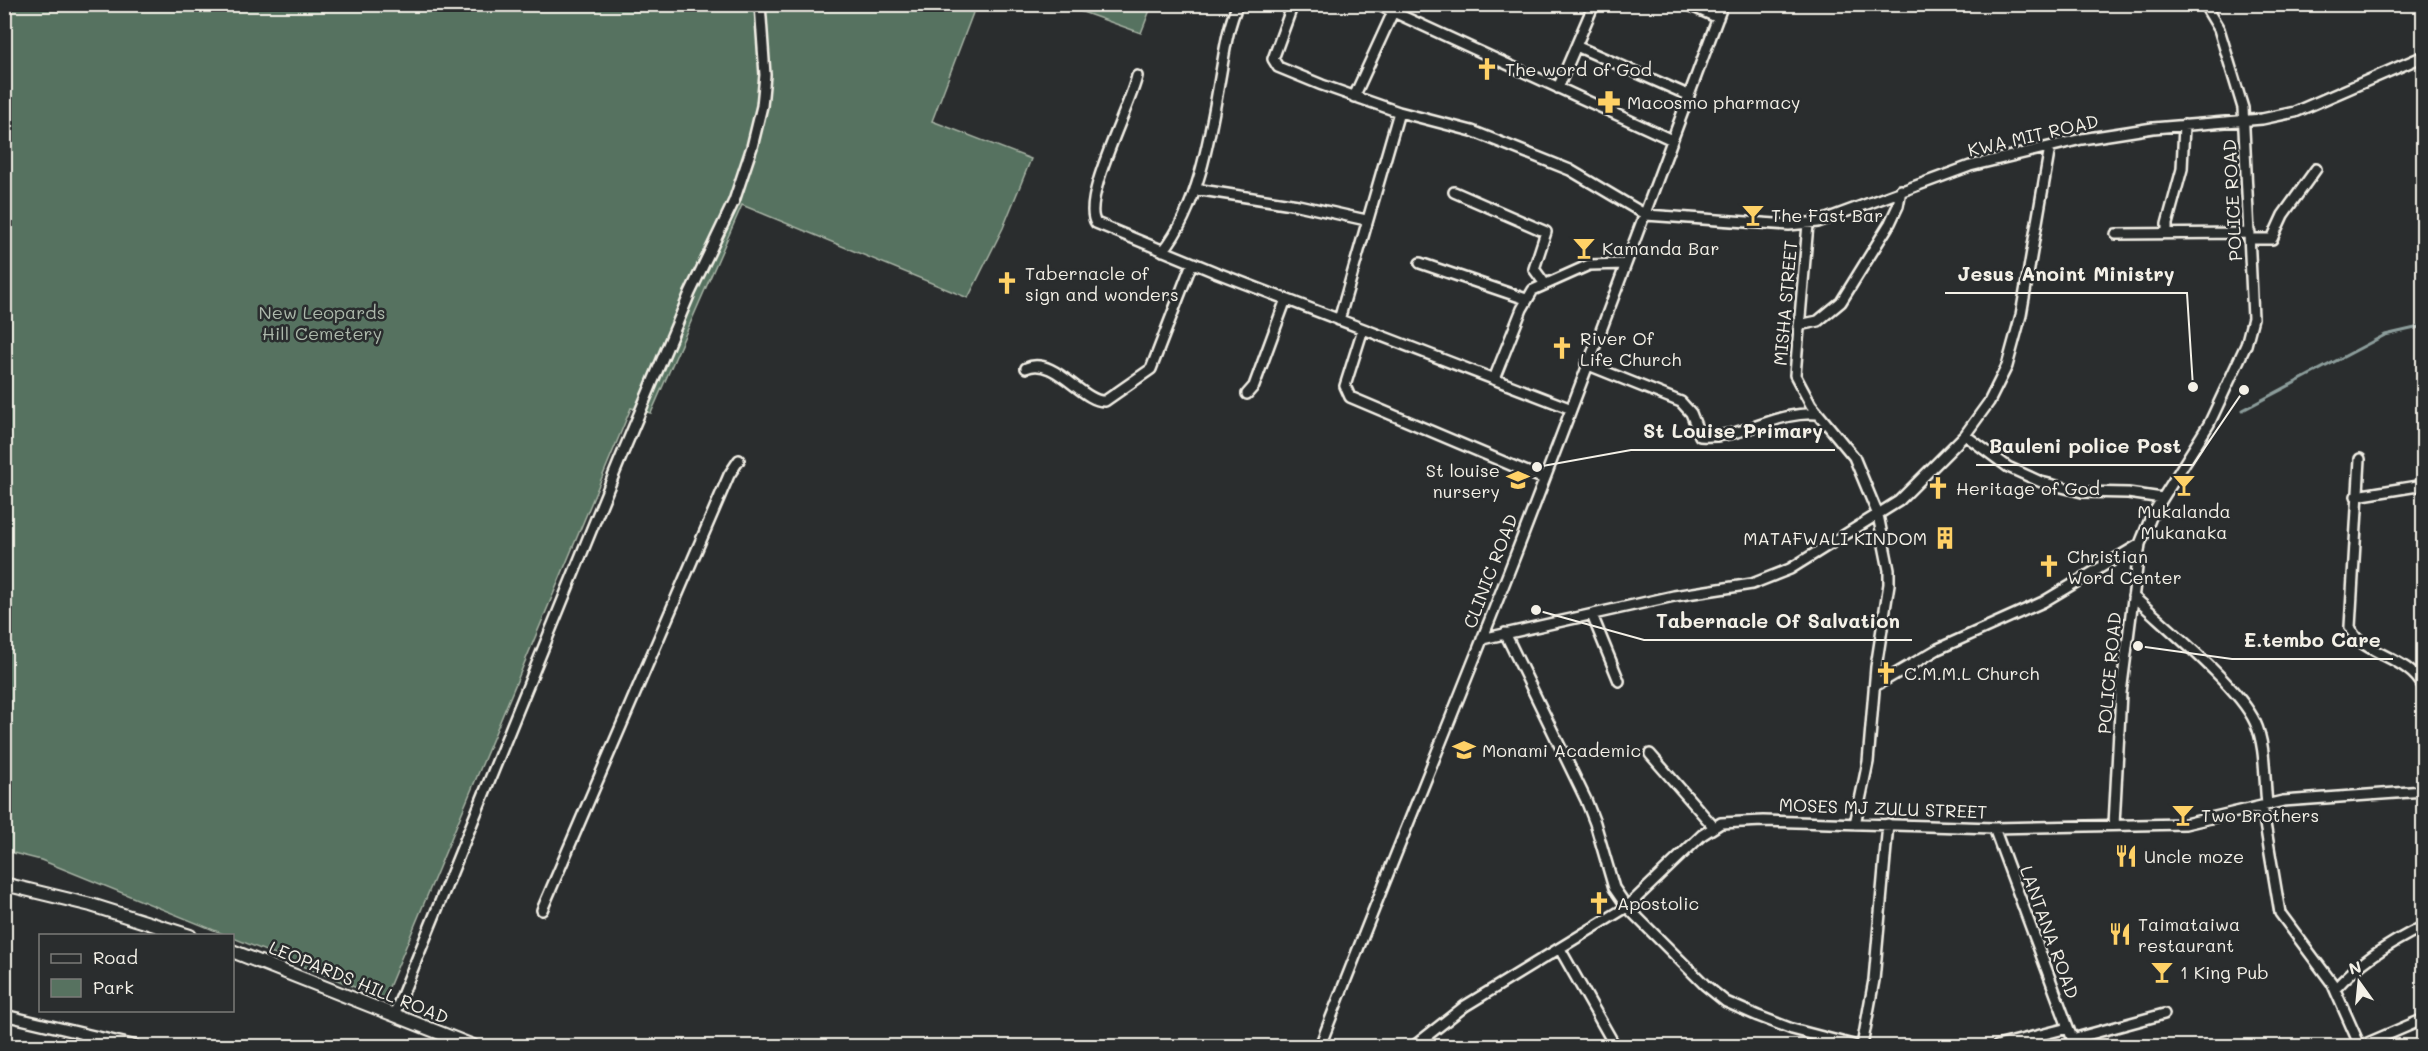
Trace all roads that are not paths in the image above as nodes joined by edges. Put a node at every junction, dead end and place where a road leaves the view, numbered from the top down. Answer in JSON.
{"nodes":[{"id":1,"x":760,"y":4,"type":"edge"},
{"id":2,"x":1238,"y":4,"type":"edge"},
{"id":3,"x":1293,"y":4,"type":"edge"},
{"id":4,"x":1376,"y":4,"type":"edge"},
{"id":5,"x":1594,"y":4,"type":"edge"},
{"id":6,"x":1687,"y":4,"type":"edge"},
{"id":7,"x":1723,"y":4,"type":"edge"},
{"id":8,"x":2204,"y":4,"type":"edge"},
{"id":9,"x":1393,"y":12,"type":"junction"},
{"id":10,"x":1718,"y":18,"type":"junction"},
{"id":11,"x":1576,"y":46,"type":"junction"},
{"id":12,"x":2424,"y":56,"type":"edge"},
{"id":13,"x":1137,"y":76,"type":"dead end"},
{"id":14,"x":1558,"y":88,"type":"junction"},
{"id":15,"x":1688,"y":95,"type":"junction"},
{"id":16,"x":1354,"y":97,"type":"junction"},
{"id":17,"x":1399,"y":112,"type":"junction"},
{"id":18,"x":2244,"y":120,"type":"junction"},
{"id":19,"x":2184,"y":125,"type":"junction"},
{"id":20,"x":1672,"y":140,"type":"junction"},
{"id":21,"x":2050,"y":147,"type":"junction"},
{"id":22,"x":2316,"y":169,"type":"dead end"},
{"id":23,"x":1195,"y":189,"type":"junction"},
{"id":24,"x":1901,"y":190,"type":"junction"},
{"id":25,"x":1454,"y":192,"type":"dead end"},
{"id":26,"x":1646,"y":215,"type":"junction"},
{"id":27,"x":1366,"y":220,"type":"junction"},
{"id":28,"x":1808,"y":224,"type":"junction"},
{"id":29,"x":2167,"y":232,"type":"junction"},
{"id":30,"x":2116,"y":234,"type":"dead end"},
{"id":31,"x":2251,"y":236,"type":"junction"},
{"id":32,"x":1163,"y":251,"type":"junction"},
{"id":33,"x":1192,"y":263,"type":"junction"},
{"id":34,"x":1420,"y":263,"type":"dead end"},
{"id":35,"x":1625,"y":264,"type":"junction"},
{"id":36,"x":1545,"y":284,"type":"junction"},
{"id":37,"x":1286,"y":299,"type":"junction"},
{"id":38,"x":1526,"y":299,"type":"junction"},
{"id":39,"x":1339,"y":320,"type":"junction"},
{"id":40,"x":1799,"y":325,"type":"junction"},
{"id":41,"x":1363,"y":329,"type":"junction"},
{"id":42,"x":1586,"y":364,"type":"junction"},
{"id":43,"x":1026,"y":368,"type":"dead end"},
{"id":44,"x":1494,"y":380,"type":"junction"},
{"id":45,"x":1247,"y":394,"type":"dead end"},
{"id":46,"x":1569,"y":408,"type":"junction"},
{"id":47,"x":1818,"y":414,"type":"junction"},
{"id":48,"x":1965,"y":435,"type":"junction"},
{"id":49,"x":2360,"y":459,"type":"dead end"},
{"id":50,"x":739,"y":460,"type":"dead end"},
{"id":51,"x":1544,"y":478,"type":"junction"},
{"id":52,"x":2424,"y":485,"type":"edge"},
{"id":53,"x":2356,"y":496,"type":"junction"},
{"id":54,"x":2162,"y":498,"type":"junction"},
{"id":55,"x":1878,"y":515,"type":"junction"},
{"id":56,"x":2140,"y":544,"type":"junction"},
{"id":57,"x":2133,"y":596,"type":"junction"},
{"id":58,"x":1592,"y":615,"type":"junction"},
{"id":59,"x":1504,"y":633,"type":"junction"},
{"id":60,"x":1482,"y":639,"type":"junction"},
{"id":61,"x":1619,"y":681,"type":"dead end"},
{"id":62,"x":1875,"y":686,"type":"junction"},
{"id":63,"x":2424,"y":688,"type":"edge"},
{"id":64,"x":1650,"y":754,"type":"dead end"},
{"id":65,"x":2424,"y":791,"type":"edge"},
{"id":66,"x":2264,"y":805,"type":"junction"},
{"id":67,"x":1855,"y":824,"type":"junction"},
{"id":68,"x":1888,"y":824,"type":"junction"},
{"id":69,"x":2114,"y":825,"type":"junction"},
{"id":70,"x":1713,"y":826,"type":"junction"},
{"id":71,"x":1994,"y":828,"type":"junction"},
{"id":72,"x":4,"y":884,"type":"edge"},
{"id":73,"x":1627,"y":907,"type":"junction"},
{"id":74,"x":542,"y":910,"type":"dead end"},
{"id":75,"x":2424,"y":926,"type":"edge"},
{"id":76,"x":184,"y":934,"type":"edge"},
{"id":77,"x":1560,"y":949,"type":"junction"},
{"id":78,"x":234,"y":952,"type":"edge"},
{"id":79,"x":2335,"y":989,"type":"junction"},
{"id":80,"x":2164,"y":1014,"type":"dead end"},
{"id":81,"x":4,"y":1015,"type":"edge"},
{"id":82,"x":394,"y":1015,"type":"junction"},
{"id":83,"x":2424,"y":1019,"type":"edge"},
{"id":84,"x":2068,"y":1028,"type":"junction"},
{"id":85,"x":84,"y":1034,"type":"junction"},
{"id":86,"x":1827,"y":1043,"type":"edge"},
{"id":87,"x":2073,"y":1043,"type":"edge"},
{"id":88,"x":84,"y":1047,"type":"edge"},
{"id":89,"x":136,"y":1047,"type":"edge"},
{"id":90,"x":473,"y":1047,"type":"edge"},
{"id":91,"x":1320,"y":1047,"type":"edge"},
{"id":92,"x":1414,"y":1047,"type":"edge"},
{"id":93,"x":1615,"y":1047,"type":"edge"},
{"id":94,"x":1857,"y":1047,"type":"edge"},
{"id":95,"x":1862,"y":1047,"type":"edge"},
{"id":96,"x":1997,"y":1047,"type":"edge"},
{"id":97,"x":2361,"y":1047,"type":"edge"}],
"edges":[{"from":1,"to":82,"type":"street"},
{"from":2,"to":23,"type":"street"},
{"from":3,"to":16,"type":"street"},
{"from":4,"to":9,"type":"street"},
{"from":5,"to":11,"type":"street"},
{"from":6,"to":10,"type":"street"},
{"from":7,"to":10,"type":"street","name":"CLINIC ROAD"},
{"from":8,"to":18,"type":"street","name":"POLICE ROAD"},
{"from":9,"to":14,"type":"street"},
{"from":9,"to":16,"type":"street"},
{"from":10,"to":15,"type":"street","name":"CLINIC ROAD"},
{"from":11,"to":14,"type":"street"},
{"from":11,"to":15,"type":"street"},
{"from":12,"to":18,"type":"street","name":"KWA MIT ROAD"},
{"from":13,"to":32,"type":"street"},
{"from":14,"to":20,"type":"street"},
{"from":15,"to":20,"type":"street","name":"CLINIC ROAD"},
{"from":16,"to":17,"type":"street"},
{"from":17,"to":26,"type":"street"},
{"from":17,"to":27,"type":"street"},
{"from":18,"to":19,"type":"street","name":"KWA MIT ROAD"},
{"from":18,"to":31,"type":"street","name":"POLICE ROAD"},
{"from":19,"to":21,"type":"street","name":"KWA MIT ROAD"},
{"from":19,"to":29,"type":"street"},
{"from":20,"to":26,"type":"street","name":"CLINIC ROAD"},
{"from":21,"to":24,"type":"street","name":"KWA MIT ROAD"},
{"from":21,"to":48,"type":"street"},
{"from":22,"to":31,"type":"street"},
{"from":23,"to":27,"type":"street"},
{"from":23,"to":32,"type":"street"},
{"from":24,"to":28,"type":"street","name":"KWA MIT ROAD"},
{"from":24,"to":40,"type":"street"},
{"from":25,"to":36,"type":"street"},
{"from":26,"to":28,"type":"street","name":"KWA MIT ROAD"},
{"from":26,"to":35,"type":"street","name":"CLINIC ROAD"},
{"from":27,"to":39,"type":"street"},
{"from":28,"to":40,"type":"street","name":"MISHA STREET"},
{"from":29,"to":30,"type":"street"},
{"from":29,"to":31,"type":"street"},
{"from":31,"to":54,"type":"street","name":"POLICE ROAD"},
{"from":32,"to":33,"type":"street"},
{"from":33,"to":37,"type":"street"},
{"from":33,"to":43,"type":"street"},
{"from":34,"to":38,"type":"street"},
{"from":35,"to":36,"type":"street"},
{"from":35,"to":42,"type":"street","name":"CLINIC ROAD"},
{"from":36,"to":38,"type":"street"},
{"from":37,"to":39,"type":"street"},
{"from":37,"to":45,"type":"street"},
{"from":38,"to":44,"type":"street"},
{"from":39,"to":41,"type":"street"},
{"from":40,"to":47,"type":"street","name":"MISHA STREET"},
{"from":41,"to":44,"type":"street"},
{"from":41,"to":51,"type":"street"},
{"from":42,"to":46,"type":"street","name":"CLINIC ROAD"},
{"from":42,"to":47,"type":"street"},
{"from":44,"to":46,"type":"street"},
{"from":46,"to":51,"type":"street","name":"CLINIC ROAD"},
{"from":47,"to":55,"type":"street","name":"MISHA STREET"},
{"from":48,"to":54,"type":"street"},
{"from":48,"to":55,"type":"street"},
{"from":49,"to":53,"type":"street"},
{"from":50,"to":74,"type":"street"},
{"from":51,"to":60,"type":"street","name":"CLINIC ROAD"},
{"from":52,"to":53,"type":"street"},
{"from":53,"to":63,"type":"street"},
{"from":54,"to":56,"type":"street","name":"POLICE ROAD"},
{"from":55,"to":58,"type":"street"},
{"from":55,"to":62,"type":"street","name":"MISHA STREET"},
{"from":56,"to":57,"type":"street","name":"POLICE ROAD"},
{"from":56,"to":62,"type":"street"},
{"from":57,"to":66,"type":"street"},
{"from":57,"to":69,"type":"street","name":"POLICE ROAD"},
{"from":58,"to":59,"type":"street"},
{"from":58,"to":61,"type":"street"},
{"from":59,"to":60,"type":"street"},
{"from":59,"to":73,"type":"street"},
{"from":60,"to":91,"type":"street","name":"CLINIC ROAD"},
{"from":62,"to":67,"type":"street","name":"MISHA STREET"},
{"from":64,"to":70,"type":"street"},
{"from":65,"to":66,"type":"street","name":"MOSES MJ ZULU STREET"},
{"from":66,"to":69,"type":"street","name":"MOSES MJ ZULU STREET"},
{"from":66,"to":79,"type":"street"},
{"from":67,"to":68,"type":"street","name":"MOSES MJ ZULU STREET"},
{"from":67,"to":70,"type":"street","name":"MOSES MJ ZULU STREET"},
{"from":68,"to":71,"type":"street","name":"MOSES MJ ZULU STREET"},
{"from":68,"to":95,"type":"street"},
{"from":69,"to":71,"type":"street","name":"MOSES MJ ZULU STREET"},
{"from":70,"to":73,"type":"street"},
{"from":71,"to":84,"type":"street","name":"LANTANA ROAD"},
{"from":72,"to":76,"type":"main road"},
{"from":73,"to":77,"type":"street"},
{"from":73,"to":86,"type":"street"},
{"from":75,"to":79,"type":"street"},
{"from":77,"to":92,"type":"street"},
{"from":77,"to":93,"type":"street"},
{"from":78,"to":82,"type":"main road","name":"LEOPARDS HILL ROAD"},
{"from":79,"to":97,"type":"street"},
{"from":80,"to":87,"type":"street"},
{"from":81,"to":85,"type":"street"},
{"from":82,"to":90,"type":"main road","name":"LEOPARDS HILL ROAD"},
{"from":83,"to":97,"type":"street"},
{"from":84,"to":87,"type":"street","name":"LANTANA ROAD"},
{"from":84,"to":96,"type":"street"},
{"from":85,"to":88,"type":"street"},
{"from":85,"to":89,"type":"street"},
{"from":86,"to":94,"type":"street"}]}
